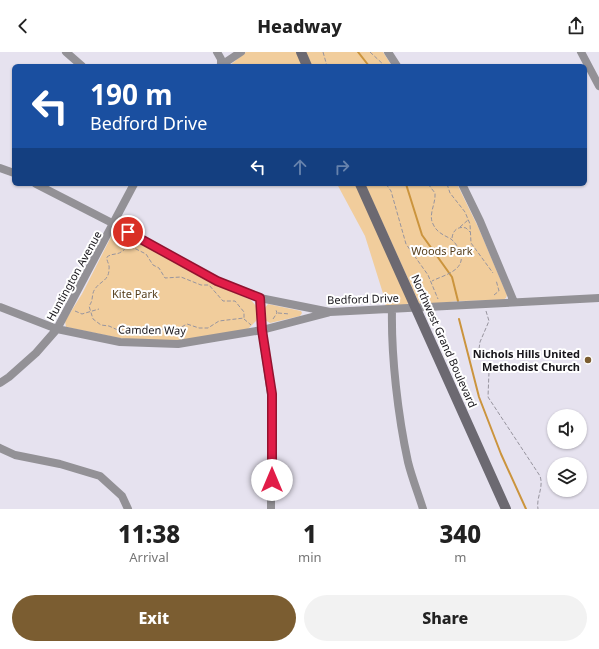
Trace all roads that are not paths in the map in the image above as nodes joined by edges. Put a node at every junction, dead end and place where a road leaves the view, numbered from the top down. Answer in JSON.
{"nodes":[{"id":1,"x":66,"y":52,"type":"edge"},
{"id":2,"x":217,"y":52,"type":"edge"},
{"id":3,"x":241,"y":52,"type":"edge"},
{"id":4,"x":301,"y":52,"type":"edge"},
{"id":5,"x":388,"y":52,"type":"edge"},
{"id":6,"x":581,"y":52,"type":"edge"},
{"id":7,"x":80,"y":64,"type":"edge"},
{"id":8,"x":220,"y":64,"type":"edge"},
{"id":9,"x":223,"y":64,"type":"edge"},
{"id":10,"x":306,"y":64,"type":"edge"},
{"id":11,"x":396,"y":64,"type":"edge"},
{"id":12,"x":598,"y":83,"type":"edge"},
{"id":13,"x":0,"y":168,"type":"edge"},
{"id":14,"x":12,"y":172,"type":"edge"},
{"id":15,"x":40,"y":186,"type":"edge"},
{"id":16,"x":133,"y":186,"type":"edge"},
{"id":17,"x":361,"y":186,"type":"edge"},
{"id":18,"x":463,"y":186,"type":"edge"},
{"id":19,"x":114,"y":224,"type":"junction"},
{"id":20,"x":260,"y":298,"type":"junction"},
{"id":21,"x":599,"y":298,"type":"edge"},
{"id":22,"x":514,"y":302,"type":"junction"},
{"id":23,"x":0,"y":307,"type":"edge"},
{"id":24,"x":416,"y":308,"type":"junction"},
{"id":25,"x":392,"y":309,"type":"junction"},
{"id":26,"x":330,"y":312,"type":"junction"},
{"id":27,"x":57,"y":329,"type":"junction"},
{"id":28,"x":264,"y":330,"type":"junction"},
{"id":29,"x":0,"y":383,"type":"edge"},
{"id":30,"x":0,"y":448,"type":"edge"},
{"id":31,"x":128,"y":509,"type":"edge"},
{"id":32,"x":272,"y":509,"type":"edge"},
{"id":33,"x":423,"y":509,"type":"edge"},
{"id":34,"x":506,"y":509,"type":"edge"}],
"edges":[{"from":1,"to":7,"type":"street"},
{"from":2,"to":8,"type":"street"},
{"from":3,"to":9,"type":"street"},
{"from":4,"to":10,"type":"street"},
{"from":5,"to":11,"type":"street"},
{"from":6,"to":12,"type":"street"},
{"from":13,"to":14,"type":"street"},
{"from":15,"to":19,"type":"street","name":"Bedford Drive"},
{"from":16,"to":19,"type":"street","name":"Huntington Avenue"},
{"from":17,"to":24,"type":"street","name":"Northwest Grand Boulevard"},
{"from":18,"to":22,"type":"street"},
{"from":19,"to":20,"type":"street","name":"Bedford Drive"},
{"from":19,"to":27,"type":"street","name":"Huntington Avenue"},
{"from":20,"to":26,"type":"street","name":"Bedford Drive"},
{"from":20,"to":28,"type":"street"},
{"from":21,"to":22,"type":"street","name":"Bedford Drive"},
{"from":22,"to":24,"type":"street","name":"Bedford Drive"},
{"from":23,"to":27,"type":"street","name":"Camden Way"},
{"from":24,"to":25,"type":"street","name":"Bedford Drive"},
{"from":24,"to":34,"type":"street","name":"Northwest Grand Boulevard"},
{"from":25,"to":26,"type":"street","name":"Bedford Drive"},
{"from":25,"to":33,"type":"street"},
{"from":26,"to":28,"type":"street","name":"Camden Way"},
{"from":27,"to":28,"type":"street","name":"Camden Way"},
{"from":27,"to":29,"type":"street","name":"Huntington Avenue"},
{"from":28,"to":32,"type":"street"},
{"from":30,"to":31,"type":"street"}]}
